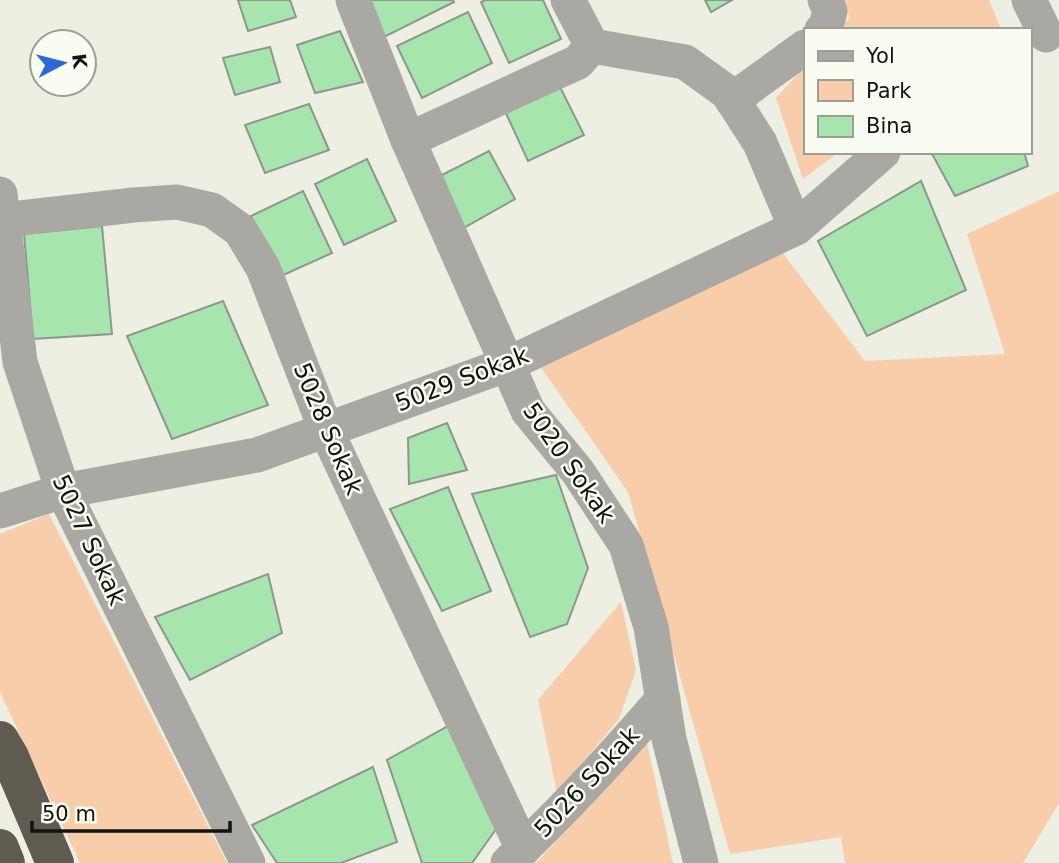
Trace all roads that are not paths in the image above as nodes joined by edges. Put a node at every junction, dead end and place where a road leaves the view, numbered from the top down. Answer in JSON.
{"nodes":[{"id":1,"x":353,"y":0,"type":"edge"},
{"id":2,"x":568,"y":0,"type":"edge"},
{"id":3,"x":825,"y":0,"type":"edge"},
{"id":4,"x":1030,"y":0,"type":"edge"},
{"id":5,"x":824,"y":28,"type":"edge"},
{"id":6,"x":1045,"y":35,"type":"edge"},
{"id":7,"x":592,"y":46,"type":"junction"},
{"id":8,"x":804,"y":48,"type":"edge"},
{"id":9,"x":732,"y":100,"type":"junction"},
{"id":10,"x":408,"y":140,"type":"junction"},
{"id":11,"x":881,"y":154,"type":"edge"},
{"id":12,"x":1,"y":207,"type":"edge"},
{"id":13,"x":796,"y":229,"type":"junction"},
{"id":14,"x":508,"y":364,"type":"junction"},
{"id":15,"x":326,"y":430,"type":"junction"},
{"id":16,"x":63,"y":491,"type":"junction"},
{"id":17,"x":0,"y":511,"type":"edge"},
{"id":18,"x":663,"y":698,"type":"junction"},
{"id":19,"x":0,"y":740,"type":"edge"},
{"id":20,"x":0,"y":848,"type":"edge"},
{"id":21,"x":515,"y":856,"type":"edge"},
{"id":22,"x":6,"y":863,"type":"edge"},
{"id":23,"x":55,"y":863,"type":"edge"},
{"id":24,"x":248,"y":863,"type":"edge"},
{"id":25,"x":701,"y":863,"type":"edge"}],
"edges":[{"from":1,"to":10,"type":"street","name":"5020 Sokak"},
{"from":2,"to":7,"type":"street"},
{"from":3,"to":5,"type":"street"},
{"from":4,"to":6,"type":"street"},
{"from":7,"to":9,"type":"street"},
{"from":7,"to":10,"type":"street"},
{"from":8,"to":9,"type":"street"},
{"from":9,"to":13,"type":"street"},
{"from":10,"to":14,"type":"street","name":"5020 Sokak"},
{"from":11,"to":13,"type":"street","name":"5029 Sokak"},
{"from":12,"to":15,"type":"street","name":"5028 Sokak"},
{"from":12,"to":16,"type":"street","name":"5027 Sokak"},
{"from":13,"to":14,"type":"street","name":"5029 Sokak"},
{"from":14,"to":15,"type":"street","name":"5029 Sokak"},
{"from":14,"to":18,"type":"street","name":"5020 Sokak"},
{"from":15,"to":16,"type":"street","name":"5029 Sokak"},
{"from":15,"to":21,"type":"street","name":"5028 Sokak"},
{"from":16,"to":17,"type":"street","name":"5029 Sokak"},
{"from":16,"to":24,"type":"street","name":"5027 Sokak"},
{"from":18,"to":21,"type":"street","name":"5026 Sokak"},
{"from":18,"to":25,"type":"street","name":"5020 Sokak"},
{"from":19,"to":23,"type":"highway"},
{"from":20,"to":22,"type":"highway"}]}
